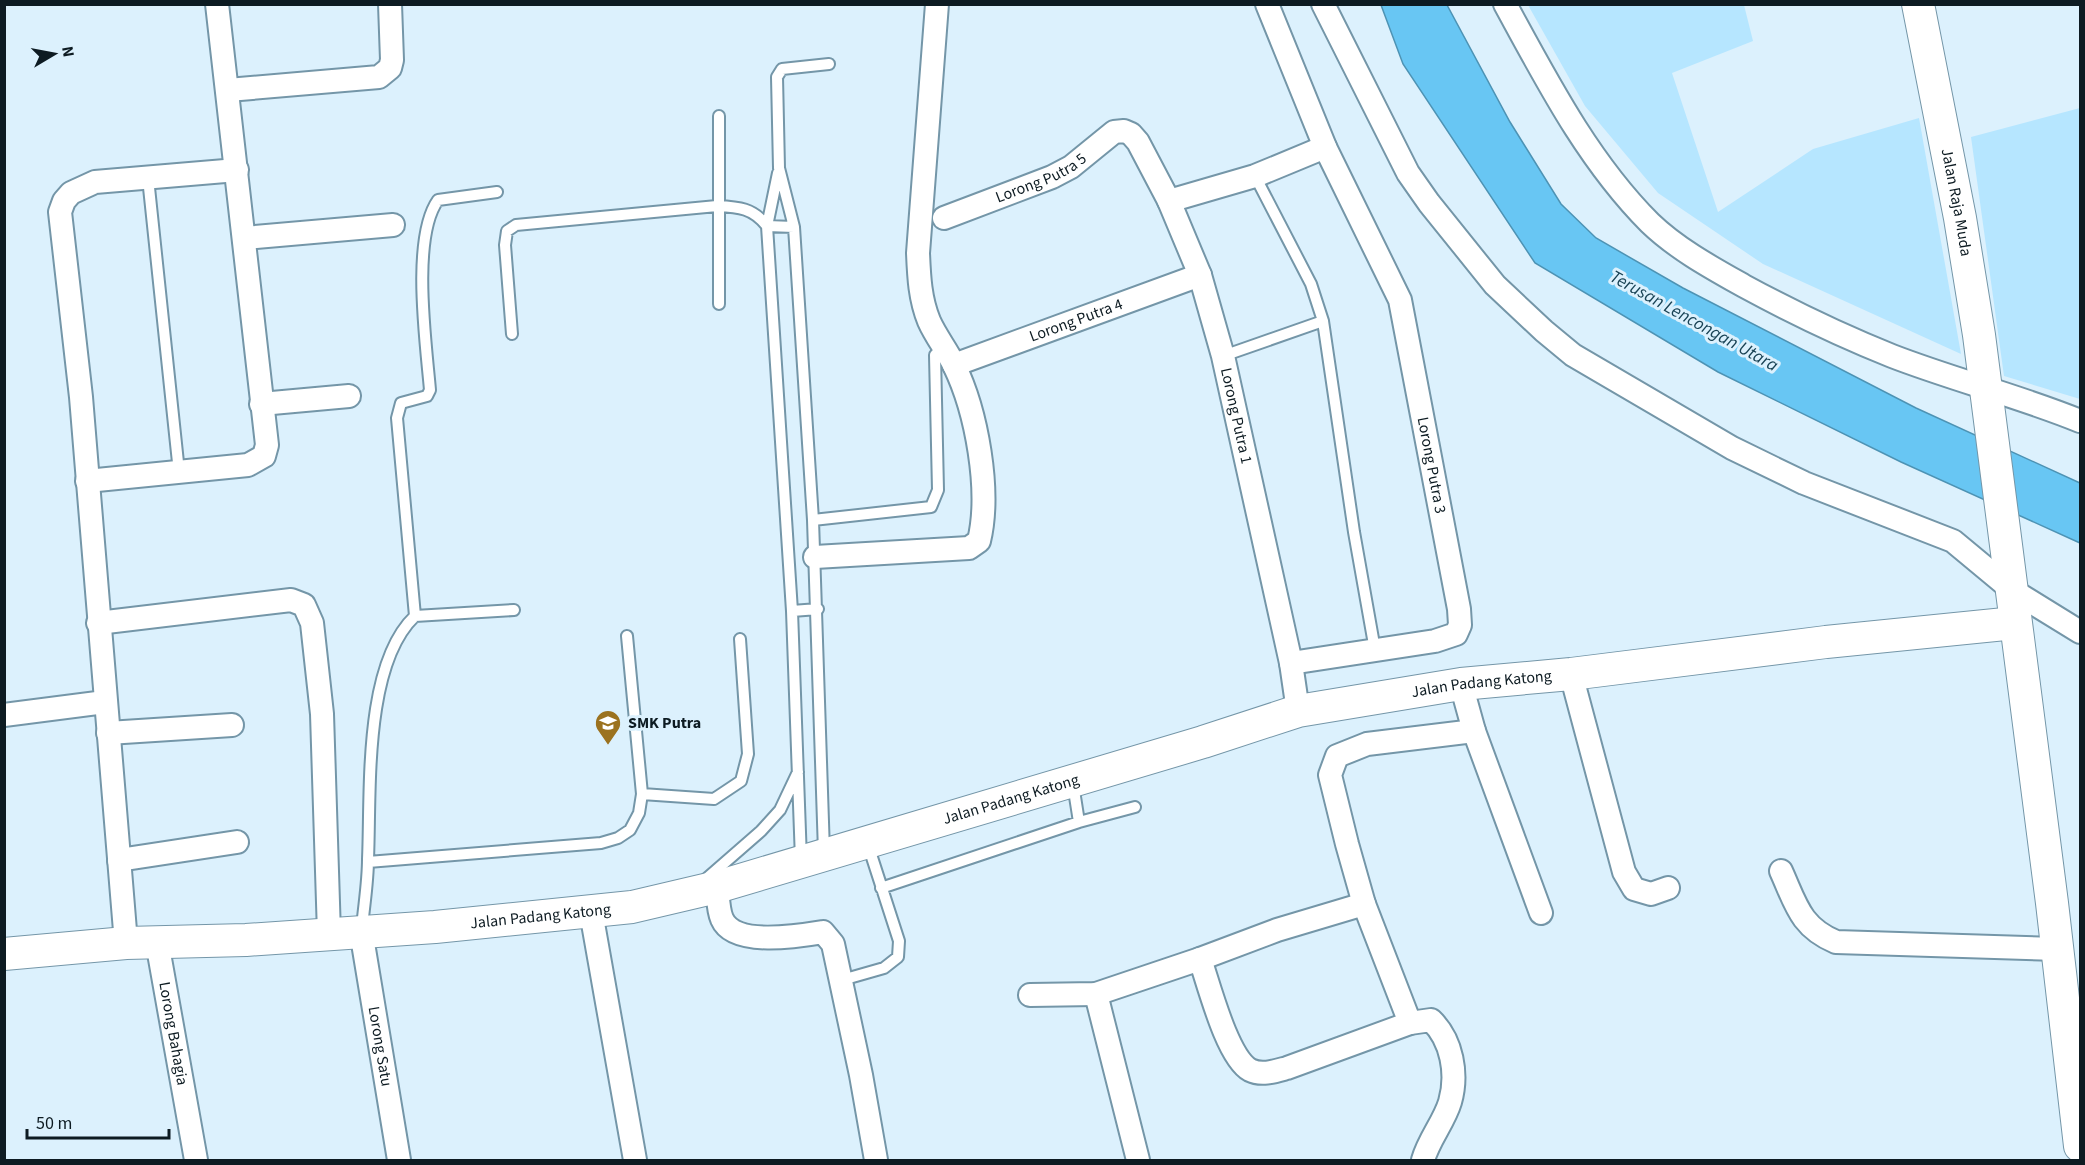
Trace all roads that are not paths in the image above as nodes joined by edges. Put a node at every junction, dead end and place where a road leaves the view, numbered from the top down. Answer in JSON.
{"nodes":[{"id":1,"x":217,"y":4,"type":"edge"},
{"id":2,"x":390,"y":4,"type":"edge"},
{"id":3,"x":937,"y":4,"type":"edge"},
{"id":4,"x":1267,"y":4,"type":"edge"},
{"id":5,"x":1323,"y":4,"type":"edge"},
{"id":6,"x":1505,"y":4,"type":"edge"},
{"id":7,"x":1918,"y":4,"type":"edge"},
{"id":8,"x":829,"y":64,"type":"dead end"},
{"id":9,"x":228,"y":90,"type":"junction"},
{"id":10,"x":719,"y":116,"type":"dead end"},
{"id":11,"x":1131,"y":134,"type":"joint"},
{"id":12,"x":1325,"y":147,"type":"junction"},
{"id":13,"x":779,"y":168,"type":"junction"},
{"id":14,"x":237,"y":170,"type":"junction"},
{"id":15,"x":1255,"y":176,"type":"junction"},
{"id":16,"x":148,"y":178,"type":"junction"},
{"id":17,"x":497,"y":192,"type":"dead end"},
{"id":18,"x":1169,"y":201,"type":"junction"},
{"id":19,"x":717,"y":206,"type":"junction"},
{"id":20,"x":944,"y":218,"type":"dead end"},
{"id":21,"x":393,"y":225,"type":"dead end"},
{"id":22,"x":767,"y":225,"type":"junction"},
{"id":23,"x":794,"y":227,"type":"junction"},
{"id":24,"x":244,"y":238,"type":"junction"},
{"id":25,"x":1200,"y":275,"type":"junction"},
{"id":26,"x":719,"y":304,"type":"dead end"},
{"id":27,"x":1323,"y":321,"type":"junction"},
{"id":28,"x":512,"y":334,"type":"dead end"},
{"id":29,"x":948,"y":356,"type":"junction"},
{"id":30,"x":1223,"y":356,"type":"junction"},
{"id":31,"x":348,"y":396,"type":"dead end"},
{"id":32,"x":1987,"y":396,"type":"junction"},
{"id":33,"x":261,"y":404,"type":"junction"},
{"id":34,"x":2080,"y":421,"type":"edge"},
{"id":35,"x":179,"y":472,"type":"junction"},
{"id":36,"x":87,"y":481,"type":"junction"},
{"id":37,"x":813,"y":520,"type":"junction"},
{"id":38,"x":815,"y":557,"type":"junction"},
{"id":39,"x":2012,"y":590,"type":"junction"},
{"id":40,"x":818,"y":609,"type":"junction"},
{"id":41,"x":514,"y":610,"type":"dead end"},
{"id":42,"x":792,"y":611,"type":"junction"},
{"id":43,"x":415,"y":616,"type":"junction"},
{"id":44,"x":98,"y":623,"type":"junction"},
{"id":45,"x":2015,"y":623,"type":"junction"},
{"id":46,"x":2080,"y":632,"type":"edge"},
{"id":47,"x":627,"y":636,"type":"dead end"},
{"id":48,"x":740,"y":639,"type":"dead end"},
{"id":49,"x":1375,"y":650,"type":"junction"},
{"id":50,"x":1291,"y":663,"type":"junction"},
{"id":51,"x":1571,"y":674,"type":"junction"},
{"id":52,"x":1461,"y":684,"type":"junction"},
{"id":53,"x":105,"y":702,"type":"junction"},
{"id":54,"x":1298,"y":711,"type":"junction"},
{"id":55,"x":4,"y":715,"type":"edge"},
{"id":56,"x":232,"y":725,"type":"dead end"},
{"id":57,"x":1474,"y":731,"type":"junction"},
{"id":58,"x":108,"y":733,"type":"junction"},
{"id":59,"x":799,"y":770,"type":"junction"},
{"id":60,"x":1072,"y":781,"type":"junction"},
{"id":61,"x":642,"y":794,"type":"junction"},
{"id":62,"x":1135,"y":807,"type":"dead end"},
{"id":63,"x":1079,"y":822,"type":"junction"},
{"id":64,"x":237,"y":842,"type":"dead end"},
{"id":65,"x":867,"y":842,"type":"junction"},
{"id":66,"x":813,"y":857,"type":"junction"},
{"id":67,"x":119,"y":860,"type":"junction"},
{"id":68,"x":368,"y":862,"type":"junction"},
{"id":69,"x":1781,"y":871,"type":"dead end"},
{"id":70,"x":881,"y":888,"type":"junction"},
{"id":71,"x":1668,"y":888,"type":"dead end"},
{"id":72,"x":703,"y":890,"type":"junction"},
{"id":73,"x":1364,"y":904,"type":"junction"},
{"id":74,"x":591,"y":912,"type":"junction"},
{"id":75,"x":1541,"y":913,"type":"dead end"},
{"id":76,"x":361,"y":931,"type":"junction"},
{"id":77,"x":329,"y":933,"type":"junction"},
{"id":78,"x":157,"y":942,"type":"junction"},
{"id":79,"x":126,"y":943,"type":"junction"},
{"id":80,"x":2057,"y":949,"type":"junction"},
{"id":81,"x":4,"y":954,"type":"edge"},
{"id":82,"x":1200,"y":960,"type":"junction"},
{"id":83,"x":842,"y":980,"type":"junction"},
{"id":84,"x":1096,"y":994,"type":"junction"},
{"id":85,"x":1030,"y":995,"type":"dead end"},
{"id":86,"x":1410,"y":1023,"type":"junction"},
{"id":87,"x":2080,"y":1146,"type":"edge"},
{"id":88,"x":196,"y":1161,"type":"edge"},
{"id":89,"x":399,"y":1161,"type":"edge"},
{"id":90,"x":635,"y":1161,"type":"edge"},
{"id":91,"x":876,"y":1161,"type":"edge"},
{"id":92,"x":1138,"y":1161,"type":"edge"},
{"id":93,"x":1423,"y":1161,"type":"edge"}],
"edges":[{"from":1,"to":9,"type":"street"},
{"from":2,"to":9,"type":"street"},
{"from":3,"to":29,"type":"street"},
{"from":4,"to":12,"type":"street","name":"Lorong Putra 3"},
{"from":5,"to":39,"type":"street"},
{"from":6,"to":32,"type":"street"},
{"from":7,"to":32,"type":"street","name":"Jalan Raja Muda"},
{"from":8,"to":13,"type":"lane"},
{"from":9,"to":14,"type":"street"},
{"from":10,"to":19,"type":"lane"},
{"from":11,"to":18,"type":"street","name":"Lorong Putra 1"},
{"from":11,"to":20,"type":"street","name":"Lorong Putra 5"},
{"from":12,"to":15,"type":"street"},
{"from":12,"to":49,"type":"street","name":"Lorong Putra 3"},
{"from":13,"to":22,"type":"lane"},
{"from":13,"to":23,"type":"lane"},
{"from":14,"to":16,"type":"street"},
{"from":14,"to":24,"type":"street"},
{"from":15,"to":18,"type":"street"},
{"from":15,"to":27,"type":"lane"},
{"from":16,"to":35,"type":"lane"},
{"from":16,"to":36,"type":"street"},
{"from":17,"to":43,"type":"lane"},
{"from":18,"to":25,"type":"street","name":"Lorong Putra 1"},
{"from":19,"to":22,"type":"lane"},
{"from":19,"to":26,"type":"lane"},
{"from":19,"to":28,"type":"lane"},
{"from":21,"to":24,"type":"street"},
{"from":22,"to":23,"type":"lane"},
{"from":22,"to":42,"type":"lane"},
{"from":23,"to":37,"type":"lane"},
{"from":24,"to":33,"type":"street"},
{"from":25,"to":29,"type":"street","name":"Lorong Putra 4"},
{"from":25,"to":30,"type":"street","name":"Lorong Putra 1"},
{"from":27,"to":30,"type":"lane"},
{"from":27,"to":49,"type":"lane"},
{"from":29,"to":37,"type":"lane"},
{"from":29,"to":38,"type":"street"},
{"from":30,"to":50,"type":"street","name":"Lorong Putra 1"},
{"from":31,"to":33,"type":"street"},
{"from":32,"to":34,"type":"street"},
{"from":32,"to":39,"type":"street","name":"Jalan Raja Muda"},
{"from":33,"to":35,"type":"street"},
{"from":35,"to":36,"type":"street"},
{"from":36,"to":44,"type":"street"},
{"from":37,"to":38,"type":"lane"},
{"from":38,"to":40,"type":"lane"},
{"from":39,"to":45,"type":"street","name":"Jalan Raja Muda"},
{"from":39,"to":46,"type":"street"},
{"from":40,"to":42,"type":"lane"},
{"from":40,"to":66,"type":"lane"},
{"from":41,"to":43,"type":"lane"},
{"from":42,"to":59,"type":"lane"},
{"from":43,"to":68,"type":"lane"},
{"from":44,"to":53,"type":"street"},
{"from":44,"to":77,"type":"street"},
{"from":45,"to":51,"type":"street","name":"Jalan Padang Katong"},
{"from":45,"to":80,"type":"street","name":"Jalan Raja Muda"},
{"from":47,"to":61,"type":"lane"},
{"from":48,"to":61,"type":"lane"},
{"from":49,"to":50,"type":"street","name":"Lorong Putra 3"},
{"from":50,"to":54,"type":"street","name":"Lorong Putra 1"},
{"from":51,"to":52,"type":"street","name":"Jalan Padang Katong"},
{"from":51,"to":71,"type":"street"},
{"from":52,"to":54,"type":"street","name":"Jalan Padang Katong"},
{"from":52,"to":57,"type":"street"},
{"from":53,"to":55,"type":"street"},
{"from":53,"to":58,"type":"street"},
{"from":54,"to":60,"type":"street","name":"Jalan Padang Katong"},
{"from":56,"to":58,"type":"street"},
{"from":57,"to":73,"type":"street"},
{"from":57,"to":75,"type":"street"},
{"from":58,"to":67,"type":"street"},
{"from":59,"to":66,"type":"lane"},
{"from":59,"to":72,"type":"lane"},
{"from":60,"to":63,"type":"lane"},
{"from":60,"to":65,"type":"street","name":"Jalan Padang Katong"},
{"from":61,"to":68,"type":"lane"},
{"from":62,"to":63,"type":"lane"},
{"from":63,"to":70,"type":"lane"},
{"from":64,"to":67,"type":"street"},
{"from":65,"to":66,"type":"street","name":"Jalan Padang Katong"},
{"from":65,"to":70,"type":"lane"},
{"from":66,"to":72,"type":"street","name":"Jalan Padang Katong"},
{"from":67,"to":79,"type":"street"},
{"from":68,"to":76,"type":"lane"},
{"from":69,"to":80,"type":"street"},
{"from":70,"to":83,"type":"lane"},
{"from":72,"to":74,"type":"street","name":"Jalan Padang Katong"},
{"from":72,"to":83,"type":"street"},
{"from":73,"to":82,"type":"street"},
{"from":73,"to":86,"type":"street"},
{"from":74,"to":76,"type":"street","name":"Jalan Padang Katong"},
{"from":74,"to":90,"type":"street"},
{"from":76,"to":77,"type":"street","name":"Jalan Padang Katong"},
{"from":76,"to":89,"type":"street","name":"Lorong Satu"},
{"from":77,"to":78,"type":"street","name":"Jalan Padang Katong"},
{"from":78,"to":79,"type":"street","name":"Jalan Padang Katong"},
{"from":78,"to":88,"type":"street","name":"Lorong Bahagia"},
{"from":79,"to":81,"type":"street","name":"Jalan Padang Katong"},
{"from":80,"to":87,"type":"street","name":"Jalan Raja Muda"},
{"from":82,"to":84,"type":"street"},
{"from":82,"to":86,"type":"street"},
{"from":83,"to":91,"type":"street"},
{"from":84,"to":85,"type":"street"},
{"from":84,"to":92,"type":"street"},
{"from":86,"to":93,"type":"street"}]}
